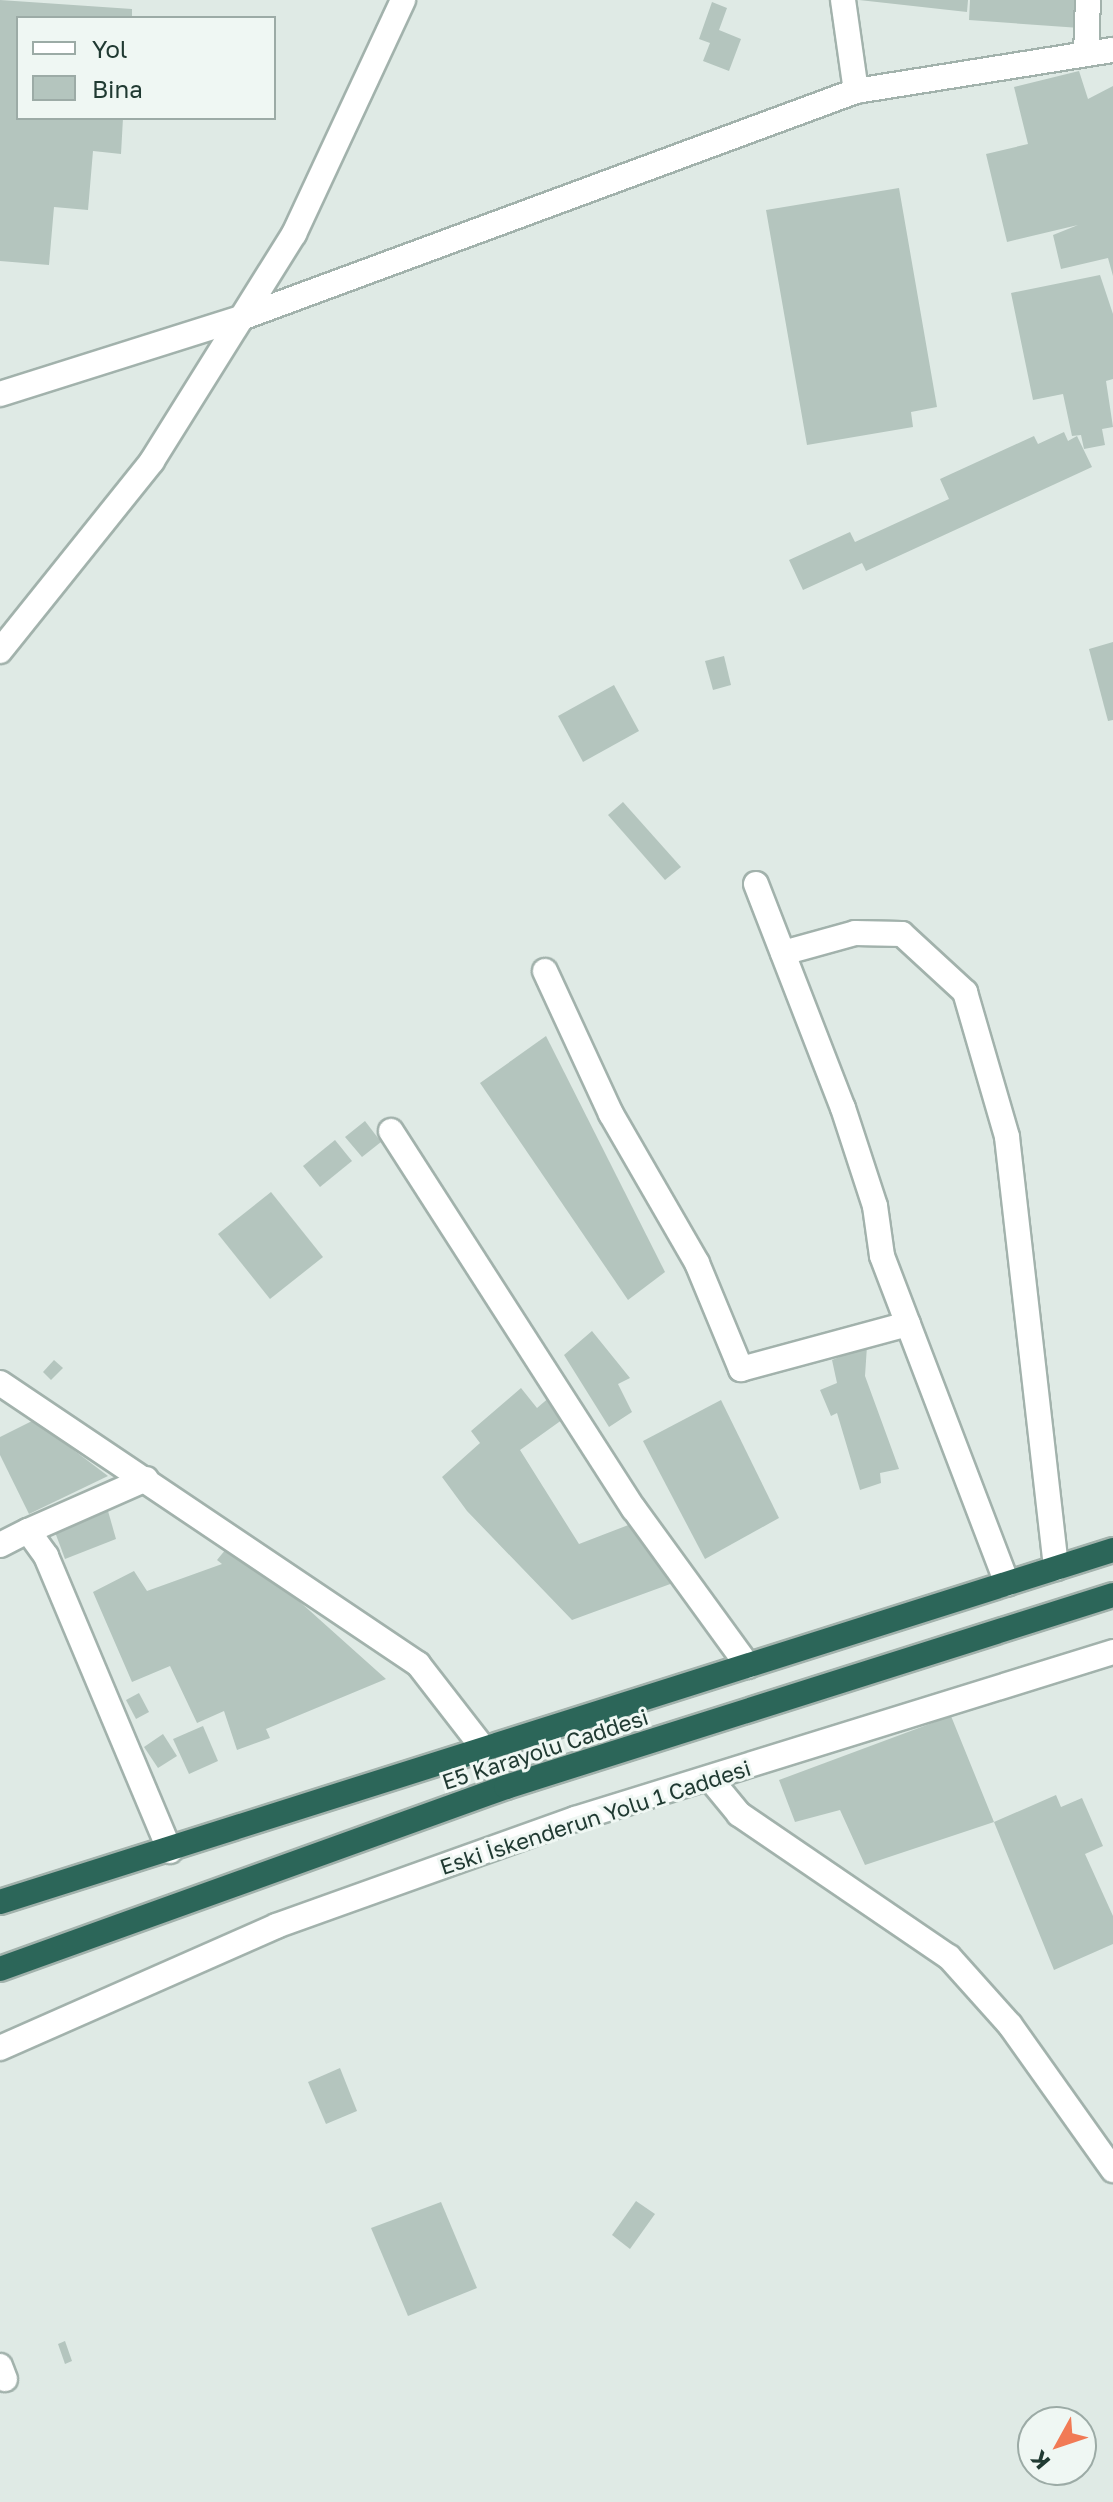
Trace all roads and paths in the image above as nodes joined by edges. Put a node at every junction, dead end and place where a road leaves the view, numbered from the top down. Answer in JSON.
{"nodes":[{"id":1,"x":403,"y":0,"type":"edge"},
{"id":2,"x":843,"y":0,"type":"edge"},
{"id":3,"x":1088,"y":0,"type":"edge"},
{"id":4,"x":1113,"y":50,"type":"edge"},
{"id":5,"x":1086,"y":54,"type":"junction"},
{"id":6,"x":856,"y":91,"type":"junction"},
{"id":7,"x":241,"y":318,"type":"junction"},
{"id":8,"x":0,"y":394,"type":"edge"},
{"id":9,"x":0,"y":651,"type":"edge"},
{"id":10,"x":756,"y":884,"type":"dead end"},
{"id":11,"x":783,"y":953,"type":"junction"},
{"id":12,"x":545,"y":971,"type":"dead end"},
{"id":13,"x":391,"y":1131,"type":"dead end"},
{"id":14,"x":908,"y":1324,"type":"junction"},
{"id":15,"x":0,"y":1383,"type":"edge"},
{"id":16,"x":146,"y":1479,"type":"junction"},
{"id":17,"x":28,"y":1531,"type":"junction"},
{"id":18,"x":0,"y":1545,"type":"edge"},
{"id":19,"x":1113,"y":1550,"type":"edge"},
{"id":20,"x":1056,"y":1568,"type":"junction"},
{"id":21,"x":1007,"y":1584,"type":"junction"},
{"id":22,"x":1113,"y":1595,"type":"edge"},
{"id":23,"x":1113,"y":1652,"type":"edge"},
{"id":24,"x":748,"y":1666,"type":"junction"},
{"id":25,"x":484,"y":1749,"type":"junction"},
{"id":26,"x":711,"y":1780,"type":"junction"},
{"id":27,"x":170,"y":1851,"type":"junction"},
{"id":28,"x":0,"y":1902,"type":"edge"},
{"id":29,"x":0,"y":1969,"type":"edge"},
{"id":30,"x":0,"y":2048,"type":"edge"},
{"id":31,"x":1113,"y":2170,"type":"edge"}],
"edges":[{"from":1,"to":7,"type":"street"},
{"from":2,"to":6,"type":"street"},
{"from":3,"to":5,"type":"street"},
{"from":4,"to":5,"type":"street"},
{"from":5,"to":6,"type":"street"},
{"from":6,"to":7,"type":"street"},
{"from":7,"to":8,"type":"street"},
{"from":7,"to":9,"type":"street"},
{"from":10,"to":11,"type":"street"},
{"from":11,"to":14,"type":"street"},
{"from":11,"to":20,"type":"street"},
{"from":12,"to":14,"type":"street"},
{"from":13,"to":24,"type":"street"},
{"from":14,"to":21,"type":"street"},
{"from":15,"to":16,"type":"street"},
{"from":16,"to":17,"type":"street"},
{"from":16,"to":25,"type":"street"},
{"from":17,"to":18,"type":"street"},
{"from":17,"to":27,"type":"street"},
{"from":19,"to":20,"type":"highway","name":"E5 Karayolu Caddesi"},
{"from":20,"to":21,"type":"highway","name":"E5 Karayolu Caddesi"},
{"from":21,"to":24,"type":"highway","name":"E5 Karayolu Caddesi"},
{"from":22,"to":29,"type":"highway","name":"E5 Karayolu Caddesi"},
{"from":23,"to":26,"type":"street","name":"Eski İskenderun Yolu 1 Caddesi"},
{"from":24,"to":25,"type":"highway","name":"E5 Karayolu Caddesi"},
{"from":25,"to":27,"type":"highway","name":"E5 Karayolu Caddesi"},
{"from":26,"to":30,"type":"street","name":"Eski İskenderun Yolu 1 Caddesi"},
{"from":26,"to":31,"type":"street"},
{"from":27,"to":28,"type":"highway","name":"E5 Karayolu Caddesi"}]}
